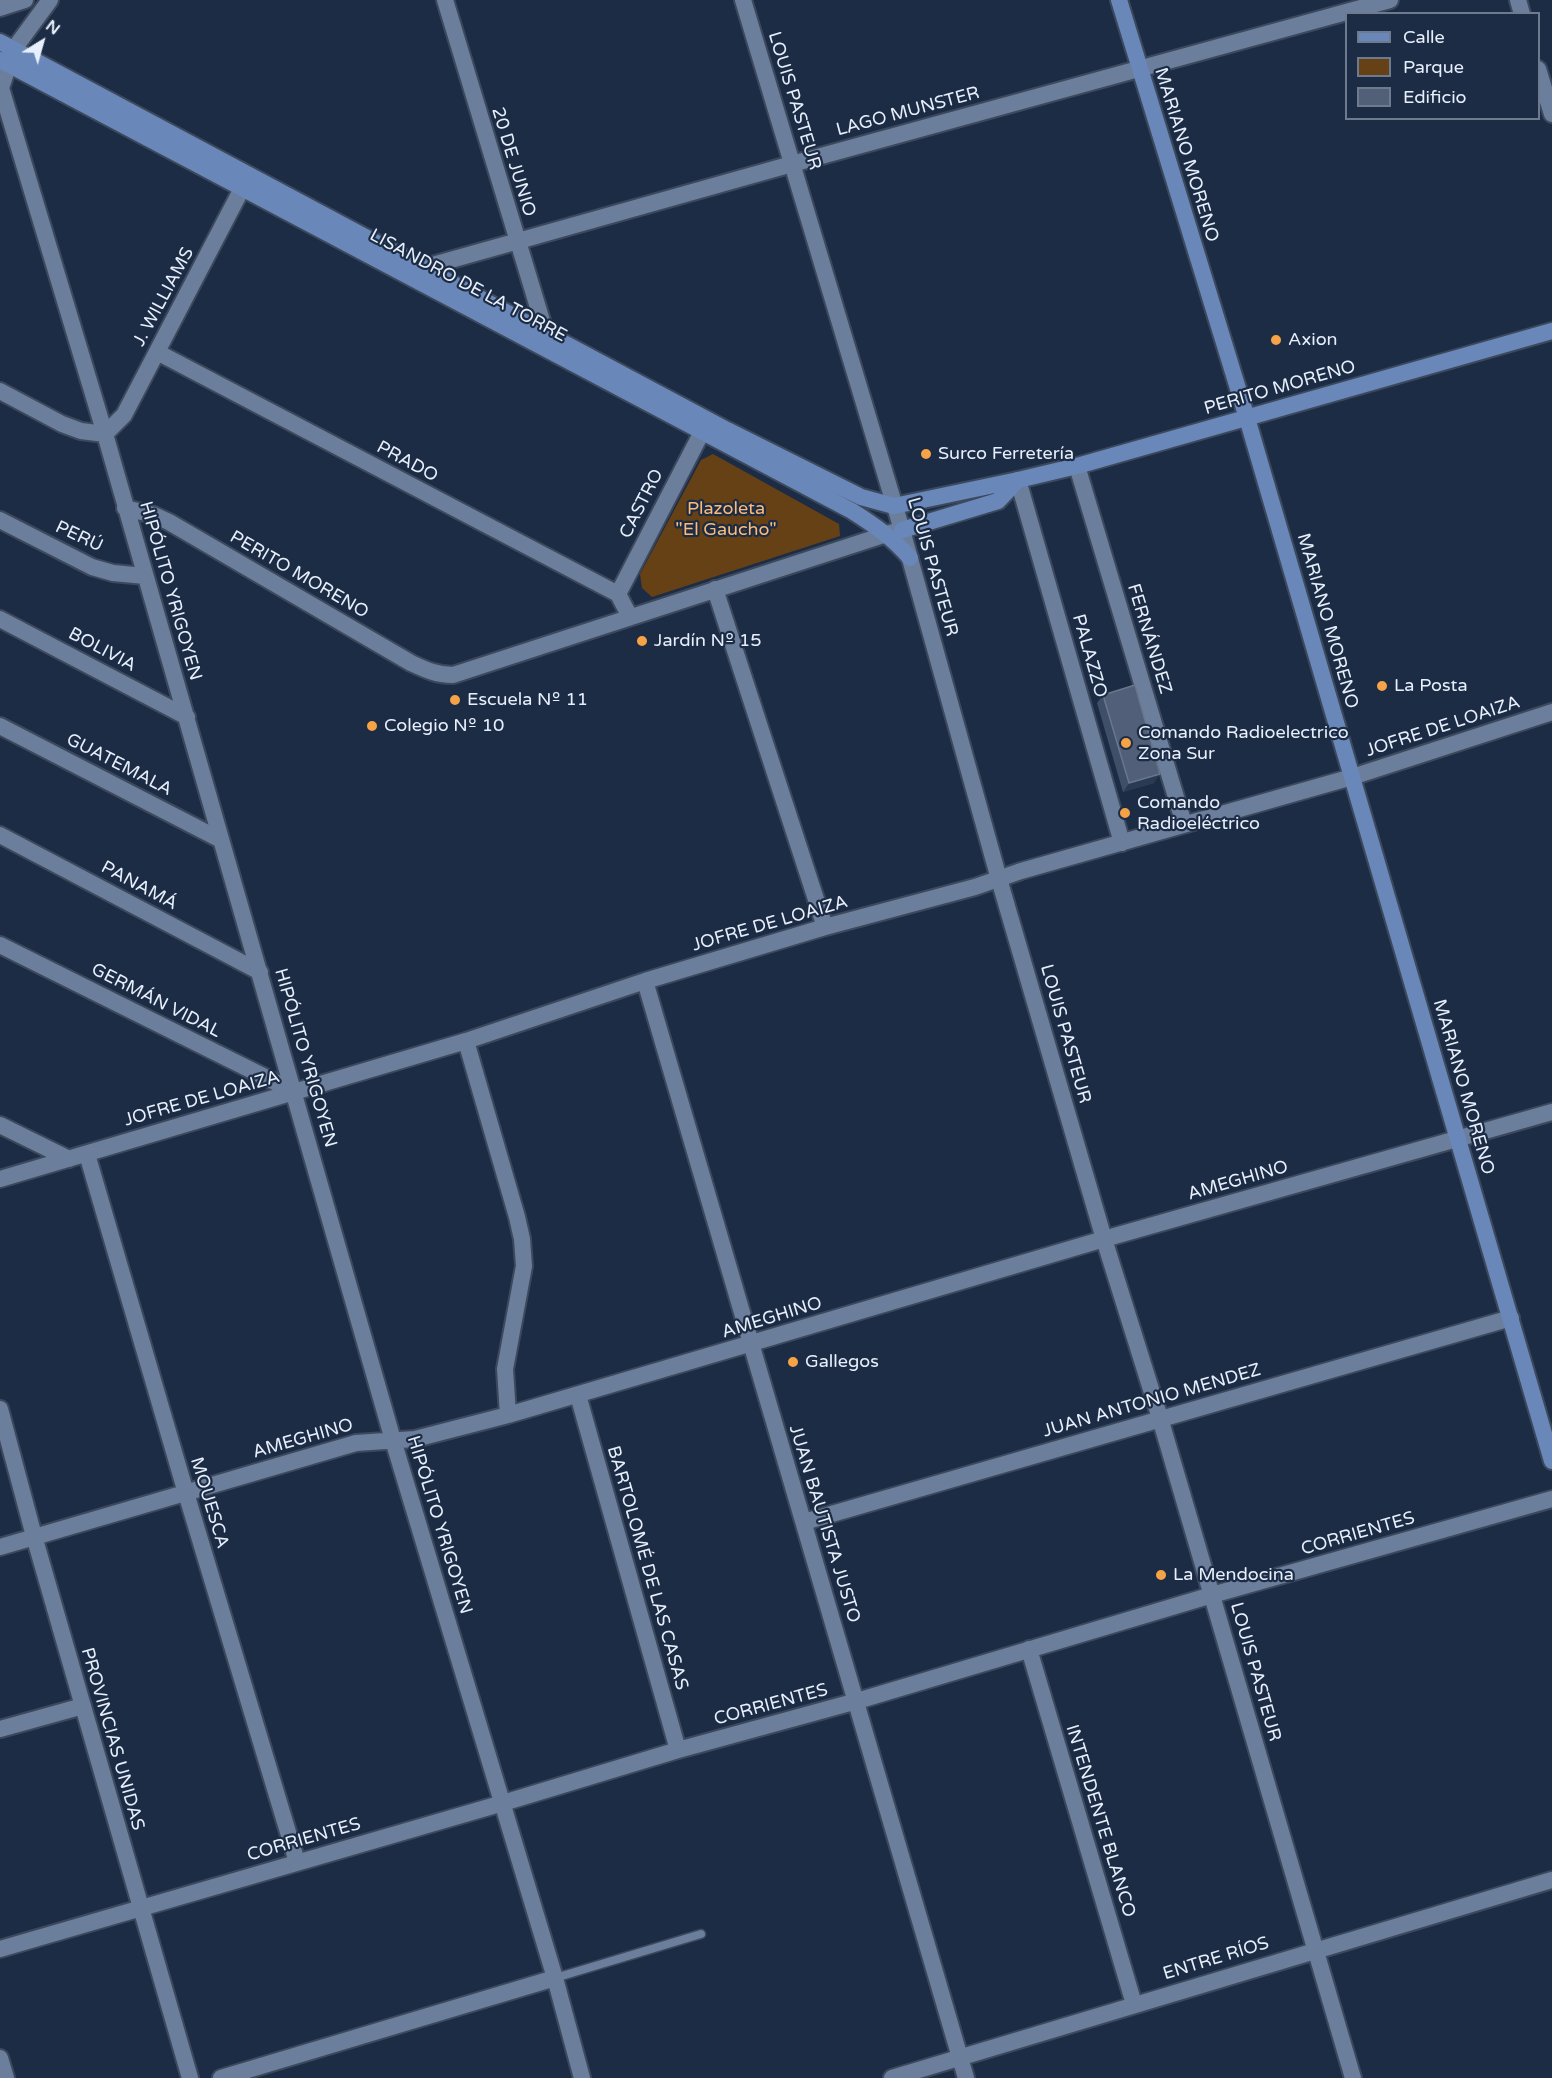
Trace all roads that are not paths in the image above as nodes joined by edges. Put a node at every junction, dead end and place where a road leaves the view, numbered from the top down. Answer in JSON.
{"nodes":[{"id":1,"x":25,"y":0,"type":"edge"},
{"id":2,"x":50,"y":0,"type":"edge"},
{"id":3,"x":445,"y":0,"type":"edge"},
{"id":4,"x":743,"y":0,"type":"edge"},
{"id":5,"x":1119,"y":0,"type":"edge"},
{"id":6,"x":1390,"y":0,"type":"edge"},
{"id":7,"x":0,"y":8,"type":"edge"},
{"id":8,"x":1345,"y":12,"type":"edge"},
{"id":9,"x":1346,"y":12,"type":"edge"},
{"id":10,"x":6,"y":54,"type":"edge"},
{"id":11,"x":1139,"y":69,"type":"junction"},
{"id":12,"x":1540,"y":72,"type":"edge"},
{"id":13,"x":1,"y":88,"type":"edge"},
{"id":14,"x":1552,"y":114,"type":"edge"},
{"id":15,"x":792,"y":164,"type":"junction"},
{"id":16,"x":246,"y":181,"type":"junction"},
{"id":17,"x":517,"y":241,"type":"junction"},
{"id":18,"x":421,"y":268,"type":"junction"},
{"id":19,"x":403,"y":273,"type":"junction"},
{"id":20,"x":1552,"y":331,"type":"edge"},
{"id":21,"x":546,"y":334,"type":"junction"},
{"id":22,"x":157,"y":352,"type":"junction"},
{"id":23,"x":0,"y":391,"type":"edge"},
{"id":24,"x":1247,"y":418,"type":"junction"},
{"id":25,"x":702,"y":432,"type":"junction"},
{"id":26,"x":105,"y":434,"type":"junction"},
{"id":27,"x":1077,"y":466,"type":"junction"},
{"id":28,"x":1018,"y":480,"type":"junction"},
{"id":29,"x":894,"y":506,"type":"junction"},
{"id":30,"x":125,"y":508,"type":"junction"},
{"id":31,"x":0,"y":520,"type":"edge"},
{"id":32,"x":894,"y":532,"type":"junction"},
{"id":33,"x":145,"y":576,"type":"junction"},
{"id":34,"x":715,"y":589,"type":"junction"},
{"id":35,"x":618,"y":594,"type":"junction"},
{"id":36,"x":630,"y":616,"type":"junction"},
{"id":37,"x":0,"y":619,"type":"edge"},
{"id":38,"x":1552,"y":712,"type":"edge"},
{"id":39,"x":187,"y":717,"type":"junction"},
{"id":40,"x":0,"y":726,"type":"edge"},
{"id":41,"x":1352,"y":777,"type":"junction"},
{"id":42,"x":1184,"y":824,"type":"junction"},
{"id":43,"x":0,"y":835,"type":"edge"},
{"id":44,"x":221,"y":840,"type":"junction"},
{"id":45,"x":1122,"y":843,"type":"junction"},
{"id":46,"x":999,"y":879,"type":"junction"},
{"id":47,"x":825,"y":927,"type":"junction"},
{"id":48,"x":0,"y":945,"type":"edge"},
{"id":49,"x":260,"y":972,"type":"junction"},
{"id":50,"x":645,"y":981,"type":"junction"},
{"id":51,"x":466,"y":1041,"type":"junction"},
{"id":52,"x":295,"y":1092,"type":"junction"},
{"id":53,"x":1552,"y":1112,"type":"edge"},
{"id":54,"x":0,"y":1125,"type":"edge"},
{"id":55,"x":1458,"y":1140,"type":"junction"},
{"id":56,"x":87,"y":1154,"type":"junction"},
{"id":57,"x":69,"y":1160,"type":"junction"},
{"id":58,"x":0,"y":1179,"type":"edge"},
{"id":59,"x":1104,"y":1239,"type":"junction"},
{"id":60,"x":1511,"y":1318,"type":"junction"},
{"id":61,"x":750,"y":1344,"type":"junction"},
{"id":62,"x":578,"y":1395,"type":"junction"},
{"id":63,"x":0,"y":1409,"type":"edge"},
{"id":64,"x":508,"y":1415,"type":"junction"},
{"id":65,"x":1160,"y":1418,"type":"junction"},
{"id":66,"x":393,"y":1440,"type":"junction"},
{"id":67,"x":1552,"y":1461,"type":"edge"},
{"id":68,"x":186,"y":1493,"type":"junction"},
{"id":69,"x":1552,"y":1499,"type":"edge"},
{"id":70,"x":804,"y":1522,"type":"junction"},
{"id":71,"x":34,"y":1536,"type":"junction"},
{"id":72,"x":0,"y":1547,"type":"edge"},
{"id":73,"x":1212,"y":1595,"type":"junction"},
{"id":74,"x":1029,"y":1650,"type":"junction"},
{"id":75,"x":856,"y":1701,"type":"junction"},
{"id":76,"x":83,"y":1706,"type":"junction"},
{"id":77,"x":0,"y":1729,"type":"edge"},
{"id":78,"x":678,"y":1750,"type":"junction"},
{"id":79,"x":503,"y":1803,"type":"junction"},
{"id":80,"x":297,"y":1862,"type":"junction"},
{"id":81,"x":1552,"y":1880,"type":"edge"},
{"id":82,"x":140,"y":1907,"type":"junction"},
{"id":83,"x":701,"y":1934,"type":"dead end"},
{"id":84,"x":0,"y":1949,"type":"edge"},
{"id":85,"x":1316,"y":1949,"type":"junction"},
{"id":86,"x":555,"y":1978,"type":"junction"},
{"id":87,"x":1134,"y":2004,"type":"junction"},
{"id":88,"x":0,"y":2058,"type":"edge"},
{"id":89,"x":960,"y":2058,"type":"junction"},
{"id":90,"x":6,"y":2078,"type":"edge"},
{"id":91,"x":190,"y":2078,"type":"edge"},
{"id":92,"x":220,"y":2078,"type":"edge"},
{"id":93,"x":582,"y":2078,"type":"edge"},
{"id":94,"x":892,"y":2078,"type":"edge"},
{"id":95,"x":966,"y":2078,"type":"edge"},
{"id":96,"x":1353,"y":2078,"type":"edge"}],
"edges":[{"from":1,"to":7,"type":"street"},
{"from":2,"to":10,"type":"street","name":"HIPÓLITO YRIGOYEN"},
{"from":3,"to":17,"type":"street","name":"20 DE JUNIO"},
{"from":4,"to":15,"type":"street","name":"LOUIS PASTEUR"},
{"from":5,"to":11,"type":"main road","name":"MARIANO MORENO"},
{"from":6,"to":9,"type":"street","name":"LAGO MUNSTER"},
{"from":8,"to":11,"type":"street","name":"LAGO MUNSTER"},
{"from":10,"to":13,"type":"street","name":"HIPÓLITO YRIGOYEN"},
{"from":10,"to":16,"type":"main road","name":"LISANDRO DE LA TORRE"},
{"from":11,"to":15,"type":"street","name":"LAGO MUNSTER"},
{"from":11,"to":24,"type":"main road","name":"MARIANO MORENO"},
{"from":12,"to":14,"type":"street"},
{"from":13,"to":26,"type":"street","name":"HIPÓLITO YRIGOYEN"},
{"from":15,"to":17,"type":"street","name":"LAGO MUNSTER"},
{"from":15,"to":29,"type":"street","name":"LOUIS PASTEUR"},
{"from":16,"to":18,"type":"main road","name":"LISANDRO DE LA TORRE"},
{"from":16,"to":19,"type":"main road","name":"LISANDRO DE LA TORRE"},
{"from":16,"to":22,"type":"street","name":"J. WILLIAMS"},
{"from":17,"to":18,"type":"street","name":"LAGO MUNSTER"},
{"from":17,"to":21,"type":"street","name":"20 DE JUNIO"},
{"from":18,"to":19,"type":"street","name":"LAGO MUNSTER"},
{"from":18,"to":21,"type":"main road","name":"LISANDRO DE LA TORRE"},
{"from":19,"to":25,"type":"main road","name":"LISANDRO DE LA TORRE"},
{"from":20,"to":24,"type":"main road","name":"PERITO MORENO"},
{"from":21,"to":29,"type":"main road","name":"LISANDRO DE LA TORRE"},
{"from":22,"to":26,"type":"street","name":"J. WILLIAMS"},
{"from":22,"to":35,"type":"street","name":"PRADO"},
{"from":23,"to":26,"type":"street"},
{"from":24,"to":27,"type":"main road","name":"PERITO MORENO"},
{"from":24,"to":41,"type":"main road","name":"MARIANO MORENO"},
{"from":25,"to":32,"type":"main road","name":"LISANDRO DE LA TORRE"},
{"from":25,"to":35,"type":"street","name":"CASTRO"},
{"from":26,"to":30,"type":"street","name":"HIPÓLITO YRIGOYEN"},
{"from":27,"to":28,"type":"main road","name":"PERITO MORENO"},
{"from":27,"to":42,"type":"street","name":"FERNÁNDEZ"},
{"from":28,"to":29,"type":"main road","name":"PERITO MORENO"},
{"from":28,"to":32,"type":"main road"},
{"from":28,"to":45,"type":"street","name":"PALAZZO"},
{"from":29,"to":32,"type":"street","name":"LOUIS PASTEUR"},
{"from":30,"to":33,"type":"street","name":"HIPÓLITO YRIGOYEN"},
{"from":30,"to":36,"type":"street","name":"PERITO MORENO"},
{"from":31,"to":33,"type":"street","name":"PERÚ"},
{"from":32,"to":34,"type":"street"},
{"from":32,"to":46,"type":"street","name":"LOUIS PASTEUR"},
{"from":33,"to":39,"type":"street","name":"HIPÓLITO YRIGOYEN"},
{"from":34,"to":36,"type":"street"},
{"from":34,"to":47,"type":"street"},
{"from":35,"to":36,"type":"street"},
{"from":37,"to":39,"type":"street","name":"BOLIVIA"},
{"from":38,"to":41,"type":"street","name":"JOFRE DE LOAIZA"},
{"from":39,"to":44,"type":"street","name":"HIPÓLITO YRIGOYEN"},
{"from":40,"to":44,"type":"street","name":"GUATEMALA"},
{"from":41,"to":42,"type":"street","name":"JOFRE DE LOAIZA"},
{"from":41,"to":55,"type":"main road","name":"MARIANO MORENO"},
{"from":42,"to":45,"type":"street","name":"JOFRE DE LOAIZA"},
{"from":43,"to":49,"type":"street","name":"PANAMÁ"},
{"from":44,"to":49,"type":"street","name":"HIPÓLITO YRIGOYEN"},
{"from":45,"to":46,"type":"street","name":"JOFRE DE LOAIZA"},
{"from":46,"to":47,"type":"street","name":"JOFRE DE LOAIZA"},
{"from":46,"to":59,"type":"street","name":"LOUIS PASTEUR"},
{"from":47,"to":50,"type":"street","name":"JOFRE DE LOAIZA"},
{"from":48,"to":52,"type":"street","name":"GERMÁN VIDAL"},
{"from":49,"to":52,"type":"street","name":"HIPÓLITO YRIGOYEN"},
{"from":50,"to":51,"type":"street","name":"JOFRE DE LOAIZA"},
{"from":50,"to":61,"type":"street","name":"JUAN BAUTISTA JUSTO"},
{"from":51,"to":52,"type":"street","name":"JOFRE DE LOAIZA"},
{"from":51,"to":64,"type":"street"},
{"from":52,"to":56,"type":"street","name":"JOFRE DE LOAIZA"},
{"from":52,"to":66,"type":"street","name":"HIPÓLITO YRIGOYEN"},
{"from":53,"to":55,"type":"street","name":"AMEGHINO"},
{"from":54,"to":57,"type":"street"},
{"from":55,"to":59,"type":"street","name":"AMEGHINO"},
{"from":55,"to":60,"type":"main road","name":"MARIANO MORENO"},
{"from":56,"to":57,"type":"street","name":"JOFRE DE LOAIZA"},
{"from":56,"to":68,"type":"street","name":"MOUESCA"},
{"from":57,"to":58,"type":"street","name":"JOFRE DE LOAIZA"},
{"from":59,"to":61,"type":"street","name":"AMEGHINO"},
{"from":59,"to":65,"type":"street","name":"LOUIS PASTEUR"},
{"from":60,"to":65,"type":"street","name":"JUAN ANTONIO MENDEZ"},
{"from":60,"to":67,"type":"main road","name":"MARIANO MORENO"},
{"from":61,"to":62,"type":"street","name":"AMEGHINO"},
{"from":61,"to":70,"type":"street","name":"JUAN BAUTISTA JUSTO"},
{"from":62,"to":64,"type":"street","name":"AMEGHINO"},
{"from":62,"to":78,"type":"street","name":"BARTOLOMÉ DE LAS CASAS"},
{"from":63,"to":71,"type":"street","name":"PROVINCIAS UNIDAS"},
{"from":64,"to":66,"type":"street","name":"AMEGHINO"},
{"from":65,"to":70,"type":"street","name":"JUAN ANTONIO MENDEZ"},
{"from":65,"to":73,"type":"street","name":"LOUIS PASTEUR"},
{"from":66,"to":68,"type":"street","name":"AMEGHINO"},
{"from":66,"to":79,"type":"street","name":"HIPÓLITO YRIGOYEN"},
{"from":68,"to":71,"type":"street","name":"AMEGHINO"},
{"from":68,"to":80,"type":"street","name":"MOUESCA"},
{"from":69,"to":73,"type":"street","name":"CORRIENTES"},
{"from":70,"to":75,"type":"street","name":"JUAN BAUTISTA JUSTO"},
{"from":71,"to":72,"type":"street","name":"AMEGHINO"},
{"from":71,"to":76,"type":"street","name":"PROVINCIAS UNIDAS"},
{"from":73,"to":74,"type":"street","name":"CORRIENTES"},
{"from":73,"to":85,"type":"street","name":"LOUIS PASTEUR"},
{"from":74,"to":75,"type":"street","name":"CORRIENTES"},
{"from":74,"to":87,"type":"street","name":"INTENDENTE BLANCO"},
{"from":75,"to":78,"type":"street","name":"CORRIENTES"},
{"from":75,"to":89,"type":"street","name":"JUAN BAUTISTA JUSTO"},
{"from":76,"to":77,"type":"street"},
{"from":76,"to":82,"type":"street","name":"PROVINCIAS UNIDAS"},
{"from":78,"to":79,"type":"street","name":"CORRIENTES"},
{"from":79,"to":80,"type":"street","name":"CORRIENTES"},
{"from":79,"to":86,"type":"street","name":"HIPÓLITO YRIGOYEN"},
{"from":80,"to":82,"type":"street","name":"CORRIENTES"},
{"from":81,"to":85,"type":"street","name":"ENTRE RÍOS"},
{"from":82,"to":84,"type":"street","name":"CORRIENTES"},
{"from":82,"to":91,"type":"street","name":"PROVINCIAS UNIDAS"},
{"from":83,"to":86,"type":"lane"},
{"from":85,"to":87,"type":"street","name":"ENTRE RÍOS"},
{"from":85,"to":96,"type":"street","name":"LOUIS PASTEUR"},
{"from":86,"to":92,"type":"street"},
{"from":86,"to":93,"type":"street","name":"HIPÓLITO YRIGOYEN"},
{"from":87,"to":89,"type":"street","name":"ENTRE RÍOS"},
{"from":88,"to":90,"type":"street"},
{"from":89,"to":94,"type":"street","name":"ENTRE RÍOS"},
{"from":89,"to":95,"type":"street","name":"JUAN BAUTISTA JUSTO"}]}
